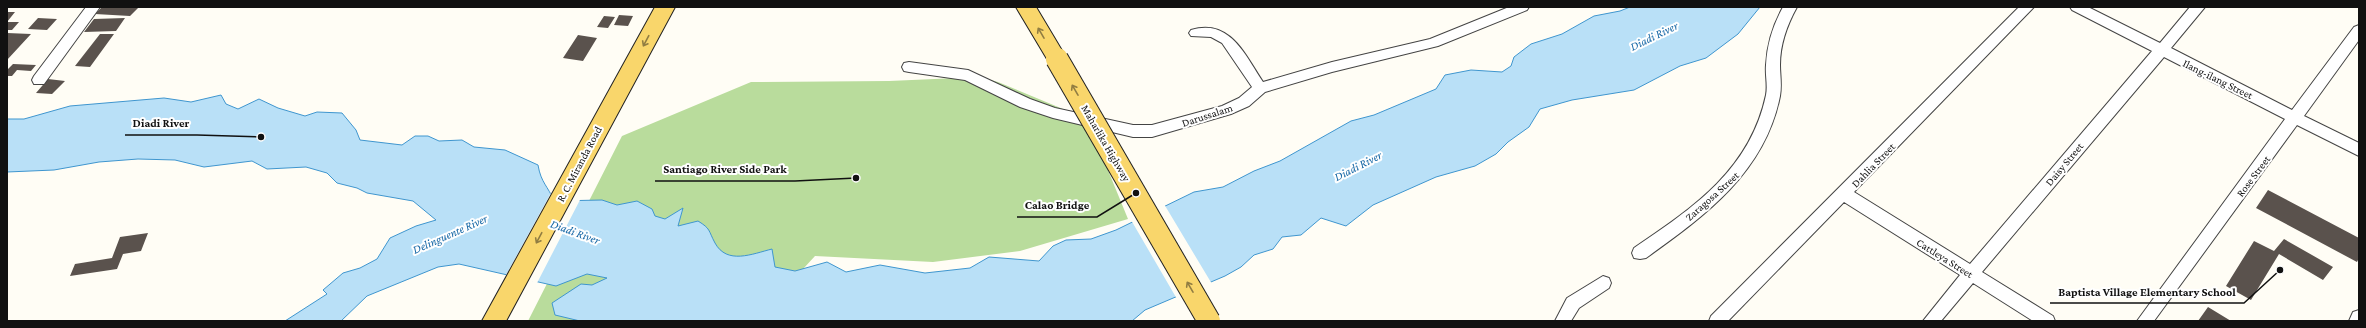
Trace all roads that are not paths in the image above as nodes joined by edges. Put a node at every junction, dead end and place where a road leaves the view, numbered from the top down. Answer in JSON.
{"nodes":[{"id":1,"x":93,"y":7,"type":"edge"},
{"id":2,"x":665,"y":7,"type":"edge"},
{"id":3,"x":1026,"y":7,"type":"edge"},
{"id":4,"x":1522,"y":7,"type":"edge"},
{"id":5,"x":1790,"y":7,"type":"edge"},
{"id":6,"x":2027,"y":7,"type":"edge"},
{"id":7,"x":2077,"y":7,"type":"edge"},
{"id":8,"x":2198,"y":7,"type":"edge"},
{"id":9,"x":2359,"y":30,"type":"edge"},
{"id":10,"x":1196,"y":33,"type":"dead end"},
{"id":11,"x":2160,"y":50,"type":"junction"},
{"id":12,"x":909,"y":67,"type":"dead end"},
{"id":13,"x":39,"y":80,"type":"dead end"},
{"id":14,"x":1260,"y":88,"type":"junction"},
{"id":15,"x":2296,"y":118,"type":"junction"},
{"id":16,"x":2359,"y":150,"type":"edge"},
{"id":17,"x":1844,"y":194,"type":"junction"},
{"id":18,"x":1640,"y":253,"type":"dead end"},
{"id":19,"x":1970,"y":274,"type":"junction"},
{"id":20,"x":1603,"y":283,"type":"dead end"},
{"id":21,"x":2359,"y":317,"type":"edge"},
{"id":22,"x":494,"y":321,"type":"edge"},
{"id":23,"x":1209,"y":321,"type":"edge"},
{"id":24,"x":1563,"y":321,"type":"edge"},
{"id":25,"x":1717,"y":321,"type":"edge"},
{"id":26,"x":1931,"y":321,"type":"edge"},
{"id":27,"x":2047,"y":321,"type":"edge"},
{"id":28,"x":2145,"y":321,"type":"edge"},
{"id":29,"x":2357,"y":321,"type":"edge"}],
"edges":[{"from":1,"to":13,"type":"street"},
{"from":2,"to":22,"type":"main road","name":"R. C. Miranda Road","one_way":true},
{"from":23,"to":3,"type":"main road","name":"Maharlika Highway","one_way":true,"bridge":true},
{"from":4,"to":14,"type":"street","name":"Darussalam"},
{"from":5,"to":18,"type":"street","name":"Zaragosa Street"},
{"from":6,"to":17,"type":"street","name":"Dahlia Street"},
{"from":7,"to":11,"type":"street","name":"Ilang-ilang Street"},
{"from":8,"to":11,"type":"street","name":"Daisy Street"},
{"from":9,"to":15,"type":"street","name":"Rose Street"},
{"from":10,"to":14,"type":"street"},
{"from":11,"to":15,"type":"street","name":"Ilang-ilang Street"},
{"from":11,"to":19,"type":"street","name":"Daisy Street"},
{"from":12,"to":14,"type":"street","name":"Darussalam"},
{"from":15,"to":16,"type":"street","name":"Ilang-ilang Street"},
{"from":15,"to":28,"type":"street","name":"Rose Street"},
{"from":17,"to":19,"type":"street","name":"Cattleya Street"},
{"from":17,"to":25,"type":"street","name":"Dahlia Street"},
{"from":19,"to":26,"type":"street","name":"Daisy Street"},
{"from":19,"to":27,"type":"street","name":"Cattleya Street"},
{"from":20,"to":24,"type":"street"},
{"from":21,"to":29,"type":"street"}]}
